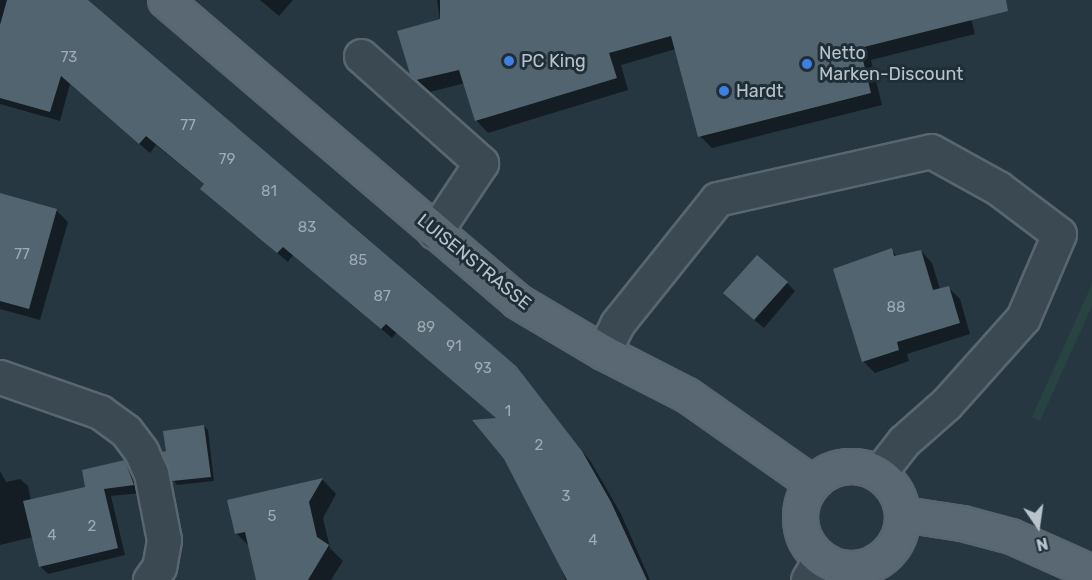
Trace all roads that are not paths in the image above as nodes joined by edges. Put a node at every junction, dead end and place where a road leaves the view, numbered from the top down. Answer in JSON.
{"nodes":[{"id":1,"x":165,"y":0,"type":"edge"},
{"id":2,"x":361,"y":56,"type":"dead end"},
{"id":3,"x":435,"y":232,"type":"junction"},
{"id":4,"x":603,"y":352,"type":"junction"},
{"id":5,"x":0,"y":377,"type":"edge"},
{"id":6,"x":879,"y":473,"type":"junction"},
{"id":7,"x":812,"y":483,"type":"junction"},
{"id":8,"x":903,"y":514,"type":"junction"},
{"id":9,"x":814,"y":569,"type":"edge"},
{"id":10,"x":1092,"y":572,"type":"edge"},
{"id":11,"x":150,"y":580,"type":"edge"}],
"edges":[{"from":1,"to":3,"type":"main road","name":"LUISENSTRASSE"},
{"from":2,"to":3,"type":"street"},
{"from":3,"to":4,"type":"main road","name":"LUISENSTRASSE"},
{"from":4,"to":6,"type":"street"},
{"from":4,"to":7,"type":"main road","name":"LUISENSTRASSE"},
{"from":5,"to":11,"type":"street"},
{"from":6,"to":7,"type":"main road"},
{"from":6,"to":8,"type":"main road"},
{"from":7,"to":9,"type":"main road"},
{"from":8,"to":9,"type":"main road"},
{"from":8,"to":10,"type":"main road"}]}
